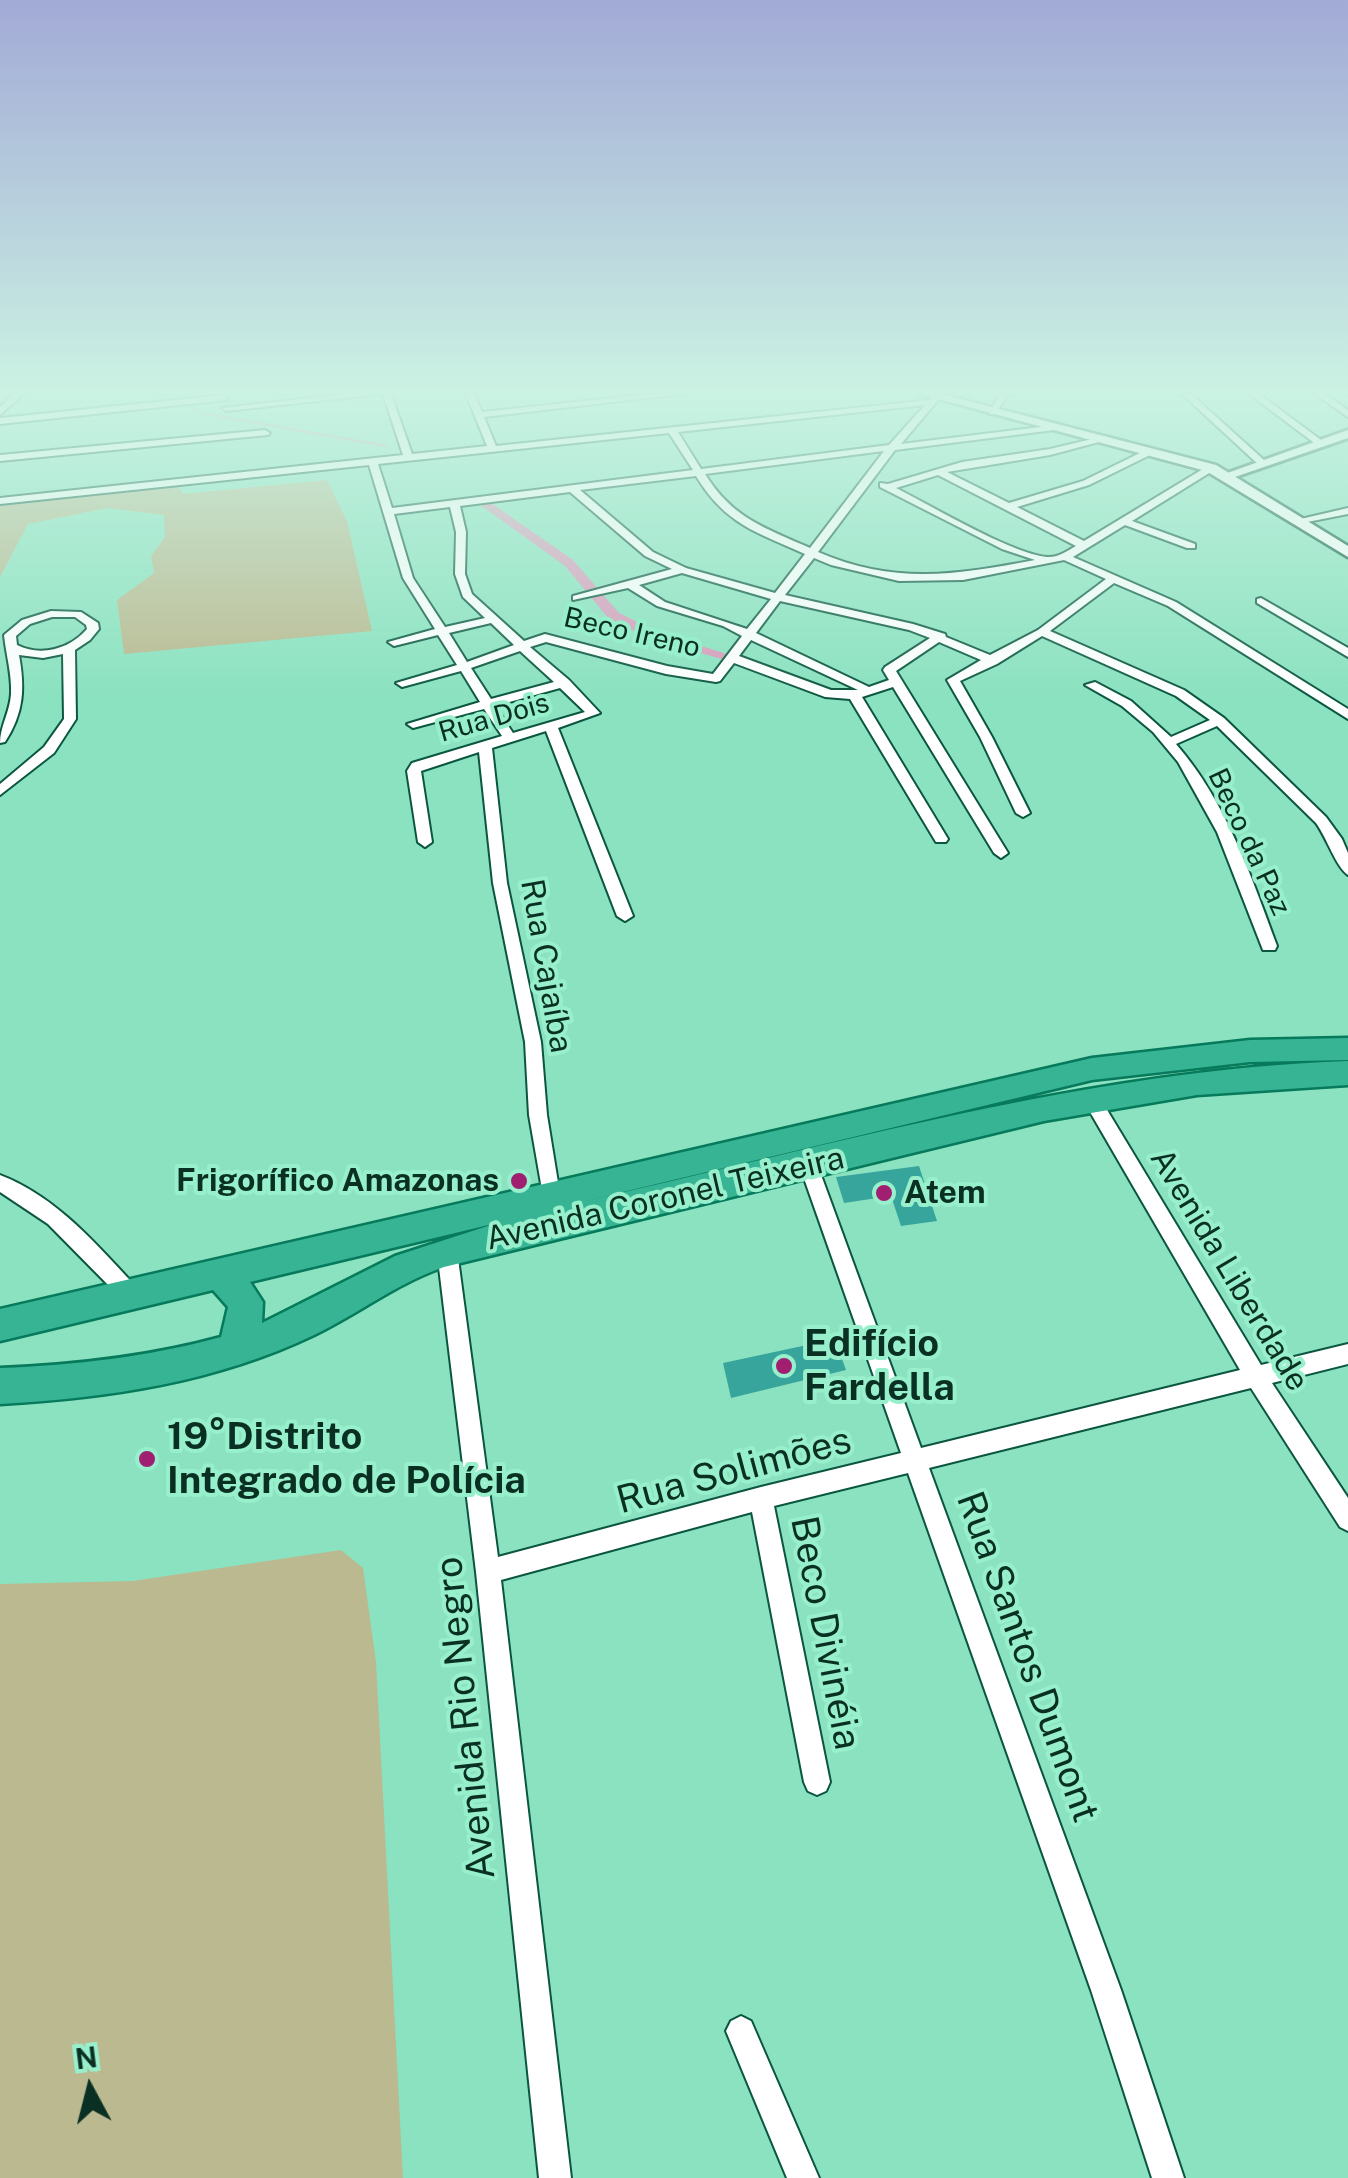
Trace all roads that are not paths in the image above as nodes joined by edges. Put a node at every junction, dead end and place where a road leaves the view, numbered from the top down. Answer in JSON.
{"nodes":[{"id":1,"x":53,"y":496,"type":"edge"},
{"id":2,"x":383,"y":496,"type":"edge"},
{"id":3,"x":515,"y":496,"type":"edge"},
{"id":4,"x":580,"y":496,"type":"edge"},
{"id":5,"x":714,"y":496,"type":"edge"},
{"id":6,"x":857,"y":496,"type":"edge"},
{"id":7,"x":903,"y":496,"type":"edge"},
{"id":8,"x":989,"y":496,"type":"edge"},
{"id":9,"x":1045,"y":496,"type":"edge"},
{"id":10,"x":1175,"y":496,"type":"edge"},
{"id":11,"x":1256,"y":496,"type":"edge"},
{"id":12,"x":0,"y":501,"type":"edge"},
{"id":13,"x":454,"y":504,"type":"junction"},
{"id":14,"x":1011,"y":506,"type":"junction"},
{"id":15,"x":1348,"y":511,"type":"edge"},
{"id":16,"x":388,"y":512,"type":"junction"},
{"id":17,"x":1297,"y":521,"type":"junction"},
{"id":18,"x":1126,"y":522,"type":"junction"},
{"id":19,"x":1084,"y":546,"type":"junction"},
{"id":20,"x":1191,"y":546,"type":"dead end"},
{"id":21,"x":1348,"y":552,"type":"edge"},
{"id":22,"x":812,"y":554,"type":"junction"},
{"id":23,"x":1065,"y":557,"type":"junction"},
{"id":24,"x":1050,"y":561,"type":"junction"},
{"id":25,"x":682,"y":570,"type":"junction"},
{"id":26,"x":1115,"y":577,"type":"junction"},
{"id":27,"x":628,"y":584,"type":"junction"},
{"id":28,"x":777,"y":596,"type":"junction"},
{"id":29,"x":578,"y":598,"type":"dead end"},
{"id":30,"x":1261,"y":601,"type":"dead end"},
{"id":31,"x":495,"y":619,"type":"junction"},
{"id":32,"x":439,"y":632,"type":"junction"},
{"id":33,"x":1042,"y":632,"type":"junction"},
{"id":34,"x":747,"y":635,"type":"junction"},
{"id":35,"x":942,"y":636,"type":"junction"},
{"id":36,"x":394,"y":642,"type":"dead end"},
{"id":37,"x":530,"y":642,"type":"junction"},
{"id":38,"x":11,"y":647,"type":"junction"},
{"id":39,"x":69,"y":648,"type":"junction"},
{"id":40,"x":1346,"y":650,"type":"edge"},
{"id":41,"x":732,"y":658,"type":"junction"},
{"id":42,"x":993,"y":661,"type":"junction"},
{"id":43,"x":463,"y":667,"type":"junction"},
{"id":44,"x":897,"y":682,"type":"junction"},
{"id":45,"x":402,"y":683,"type":"dead end"},
{"id":46,"x":565,"y":683,"type":"junction"},
{"id":47,"x":1092,"y":686,"type":"dead end"},
{"id":48,"x":860,"y":692,"type":"junction"},
{"id":49,"x":487,"y":704,"type":"junction"},
{"id":50,"x":1348,"y":715,"type":"edge"},
{"id":51,"x":1220,"y":721,"type":"junction"},
{"id":52,"x":413,"y":724,"type":"dead end"},
{"id":53,"x":551,"y":727,"type":"junction"},
{"id":54,"x":0,"y":738,"type":"edge"},
{"id":55,"x":510,"y":738,"type":"junction"},
{"id":56,"x":1169,"y":742,"type":"junction"},
{"id":57,"x":484,"y":747,"type":"junction"},
{"id":58,"x":0,"y":791,"type":"edge"},
{"id":59,"x":1023,"y":812,"type":"dead end"},
{"id":60,"x":941,"y":839,"type":"dead end"},
{"id":61,"x":425,"y":842,"type":"dead end"},
{"id":62,"x":1001,"y":853,"type":"dead end"},
{"id":63,"x":1348,"y":870,"type":"edge"},
{"id":64,"x":625,"y":916,"type":"dead end"},
{"id":65,"x":1269,"y":946,"type":"dead end"},
{"id":66,"x":1348,"y":1049,"type":"edge"},
{"id":67,"x":1348,"y":1073,"type":"edge"},
{"id":68,"x":1092,"y":1100,"type":"junction"},
{"id":69,"x":808,"y":1164,"type":"junction"},
{"id":70,"x":0,"y":1183,"type":"edge"},
{"id":71,"x":551,"y":1195,"type":"junction"},
{"id":72,"x":447,"y":1251,"type":"junction"},
{"id":73,"x":221,"y":1275,"type":"junction"},
{"id":74,"x":131,"y":1295,"type":"junction"},
{"id":75,"x":0,"y":1325,"type":"edge"},
{"id":76,"x":232,"y":1352,"type":"junction"},
{"id":77,"x":1348,"y":1354,"type":"edge"},
{"id":78,"x":1254,"y":1374,"type":"junction"},
{"id":79,"x":0,"y":1386,"type":"edge"},
{"id":80,"x":916,"y":1459,"type":"junction"},
{"id":81,"x":760,"y":1498,"type":"junction"},
{"id":82,"x":1348,"y":1520,"type":"edge"},
{"id":83,"x":488,"y":1572,"type":"junction"},
{"id":84,"x":817,"y":1782,"type":"dead end"},
{"id":85,"x":742,"y":2031,"type":"dead end"},
{"id":86,"x":555,"y":2178,"type":"edge"},
{"id":87,"x":804,"y":2178,"type":"edge"},
{"id":88,"x":1168,"y":2178,"type":"edge"}],
"edges":[{"from":1,"to":12,"type":"street"},
{"from":2,"to":16,"type":"street"},
{"from":3,"to":13,"type":"street"},
{"from":4,"to":25,"type":"street"},
{"from":5,"to":22,"type":"street"},
{"from":6,"to":22,"type":"street"},
{"from":7,"to":24,"type":"street"},
{"from":8,"to":14,"type":"street"},
{"from":9,"to":14,"type":"street"},
{"from":10,"to":18,"type":"street"},
{"from":11,"to":17,"type":"main road"},
{"from":13,"to":16,"type":"street"},
{"from":13,"to":31,"type":"street"},
{"from":14,"to":19,"type":"street"},
{"from":15,"to":17,"type":"street"},
{"from":16,"to":32,"type":"street"},
{"from":17,"to":21,"type":"main road"},
{"from":18,"to":19,"type":"street"},
{"from":18,"to":20,"type":"street"},
{"from":19,"to":23,"type":"street"},
{"from":22,"to":24,"type":"street"},
{"from":22,"to":28,"type":"street"},
{"from":23,"to":24,"type":"street"},
{"from":23,"to":26,"type":"street"},
{"from":25,"to":27,"type":"street"},
{"from":25,"to":28,"type":"street"},
{"from":26,"to":33,"type":"street"},
{"from":26,"to":50,"type":"street"},
{"from":27,"to":29,"type":"street"},
{"from":27,"to":34,"type":"street"},
{"from":28,"to":34,"type":"street"},
{"from":28,"to":35,"type":"street"},
{"from":30,"to":40,"type":"street"},
{"from":31,"to":32,"type":"street"},
{"from":31,"to":37,"type":"street"},
{"from":32,"to":36,"type":"street"},
{"from":32,"to":43,"type":"street"},
{"from":33,"to":42,"type":"street"},
{"from":33,"to":51,"type":"street"},
{"from":34,"to":41,"type":"street"},
{"from":34,"to":48,"type":"street"},
{"from":35,"to":42,"type":"street"},
{"from":35,"to":44,"type":"street"},
{"from":37,"to":41,"type":"street","name":"Beco Ireno"},
{"from":37,"to":43,"type":"street"},
{"from":37,"to":46,"type":"street"},
{"from":38,"to":39,"type":"street"},
{"from":38,"to":39,"type":"street"},
{"from":38,"to":54,"type":"street"},
{"from":39,"to":58,"type":"street"},
{"from":41,"to":48,"type":"street"},
{"from":42,"to":59,"type":"street"},
{"from":43,"to":45,"type":"street"},
{"from":43,"to":49,"type":"street"},
{"from":44,"to":48,"type":"street"},
{"from":44,"to":62,"type":"street"},
{"from":46,"to":49,"type":"street"},
{"from":46,"to":53,"type":"street","name":"Rua Dois"},
{"from":47,"to":56,"type":"street","name":"Beco da Paz"},
{"from":48,"to":60,"type":"street"},
{"from":49,"to":52,"type":"street"},
{"from":49,"to":55,"type":"street"},
{"from":51,"to":56,"type":"street"},
{"from":51,"to":63,"type":"street"},
{"from":53,"to":55,"type":"street","name":"Rua Dois"},
{"from":53,"to":64,"type":"street"},
{"from":55,"to":57,"type":"street","name":"Rua Dois"},
{"from":56,"to":65,"type":"street","name":"Beco da Paz"},
{"from":57,"to":61,"type":"street","name":"Rua Dois"},
{"from":57,"to":71,"type":"street","name":"Rua Cajaíba"},
{"from":66,"to":71,"type":"highway","name":"Avenida Coronel Teixeira"},
{"from":67,"to":68,"type":"highway","name":"Avenida Coronel Teixeira"},
{"from":68,"to":69,"type":"highway","name":"Avenida Coronel Teixeira"},
{"from":68,"to":78,"type":"street","name":"Avenida Liberdade"},
{"from":69,"to":72,"type":"highway","name":"Avenida Coronel Teixeira"},
{"from":69,"to":80,"type":"street","name":"Rua Santos Dumont"},
{"from":70,"to":74,"type":"street"},
{"from":71,"to":73,"type":"highway","name":"Avenida Coronel Teixeira"},
{"from":72,"to":76,"type":"highway","name":"Avenida Coronel Teixeira"},
{"from":72,"to":83,"type":"street","name":"Avenida Rio Negro"},
{"from":73,"to":74,"type":"highway","name":"Avenida Coronel Teixeira"},
{"from":73,"to":76,"type":"highway"},
{"from":74,"to":75,"type":"highway","name":"Avenida Coronel Teixeira"},
{"from":76,"to":79,"type":"highway","name":"Avenida Coronel Teixeira"},
{"from":77,"to":78,"type":"street","name":"Rua Solimões"},
{"from":78,"to":80,"type":"street","name":"Rua Solimões"},
{"from":78,"to":82,"type":"street","name":"Avenida Liberdade"},
{"from":80,"to":81,"type":"street","name":"Rua Solimões"},
{"from":80,"to":88,"type":"street","name":"Rua Santos Dumont"},
{"from":81,"to":83,"type":"street","name":"Rua Solimões"},
{"from":81,"to":84,"type":"street","name":"Beco Divinéia"},
{"from":83,"to":86,"type":"street","name":"Avenida Rio Negro"},
{"from":85,"to":87,"type":"street"}]}
